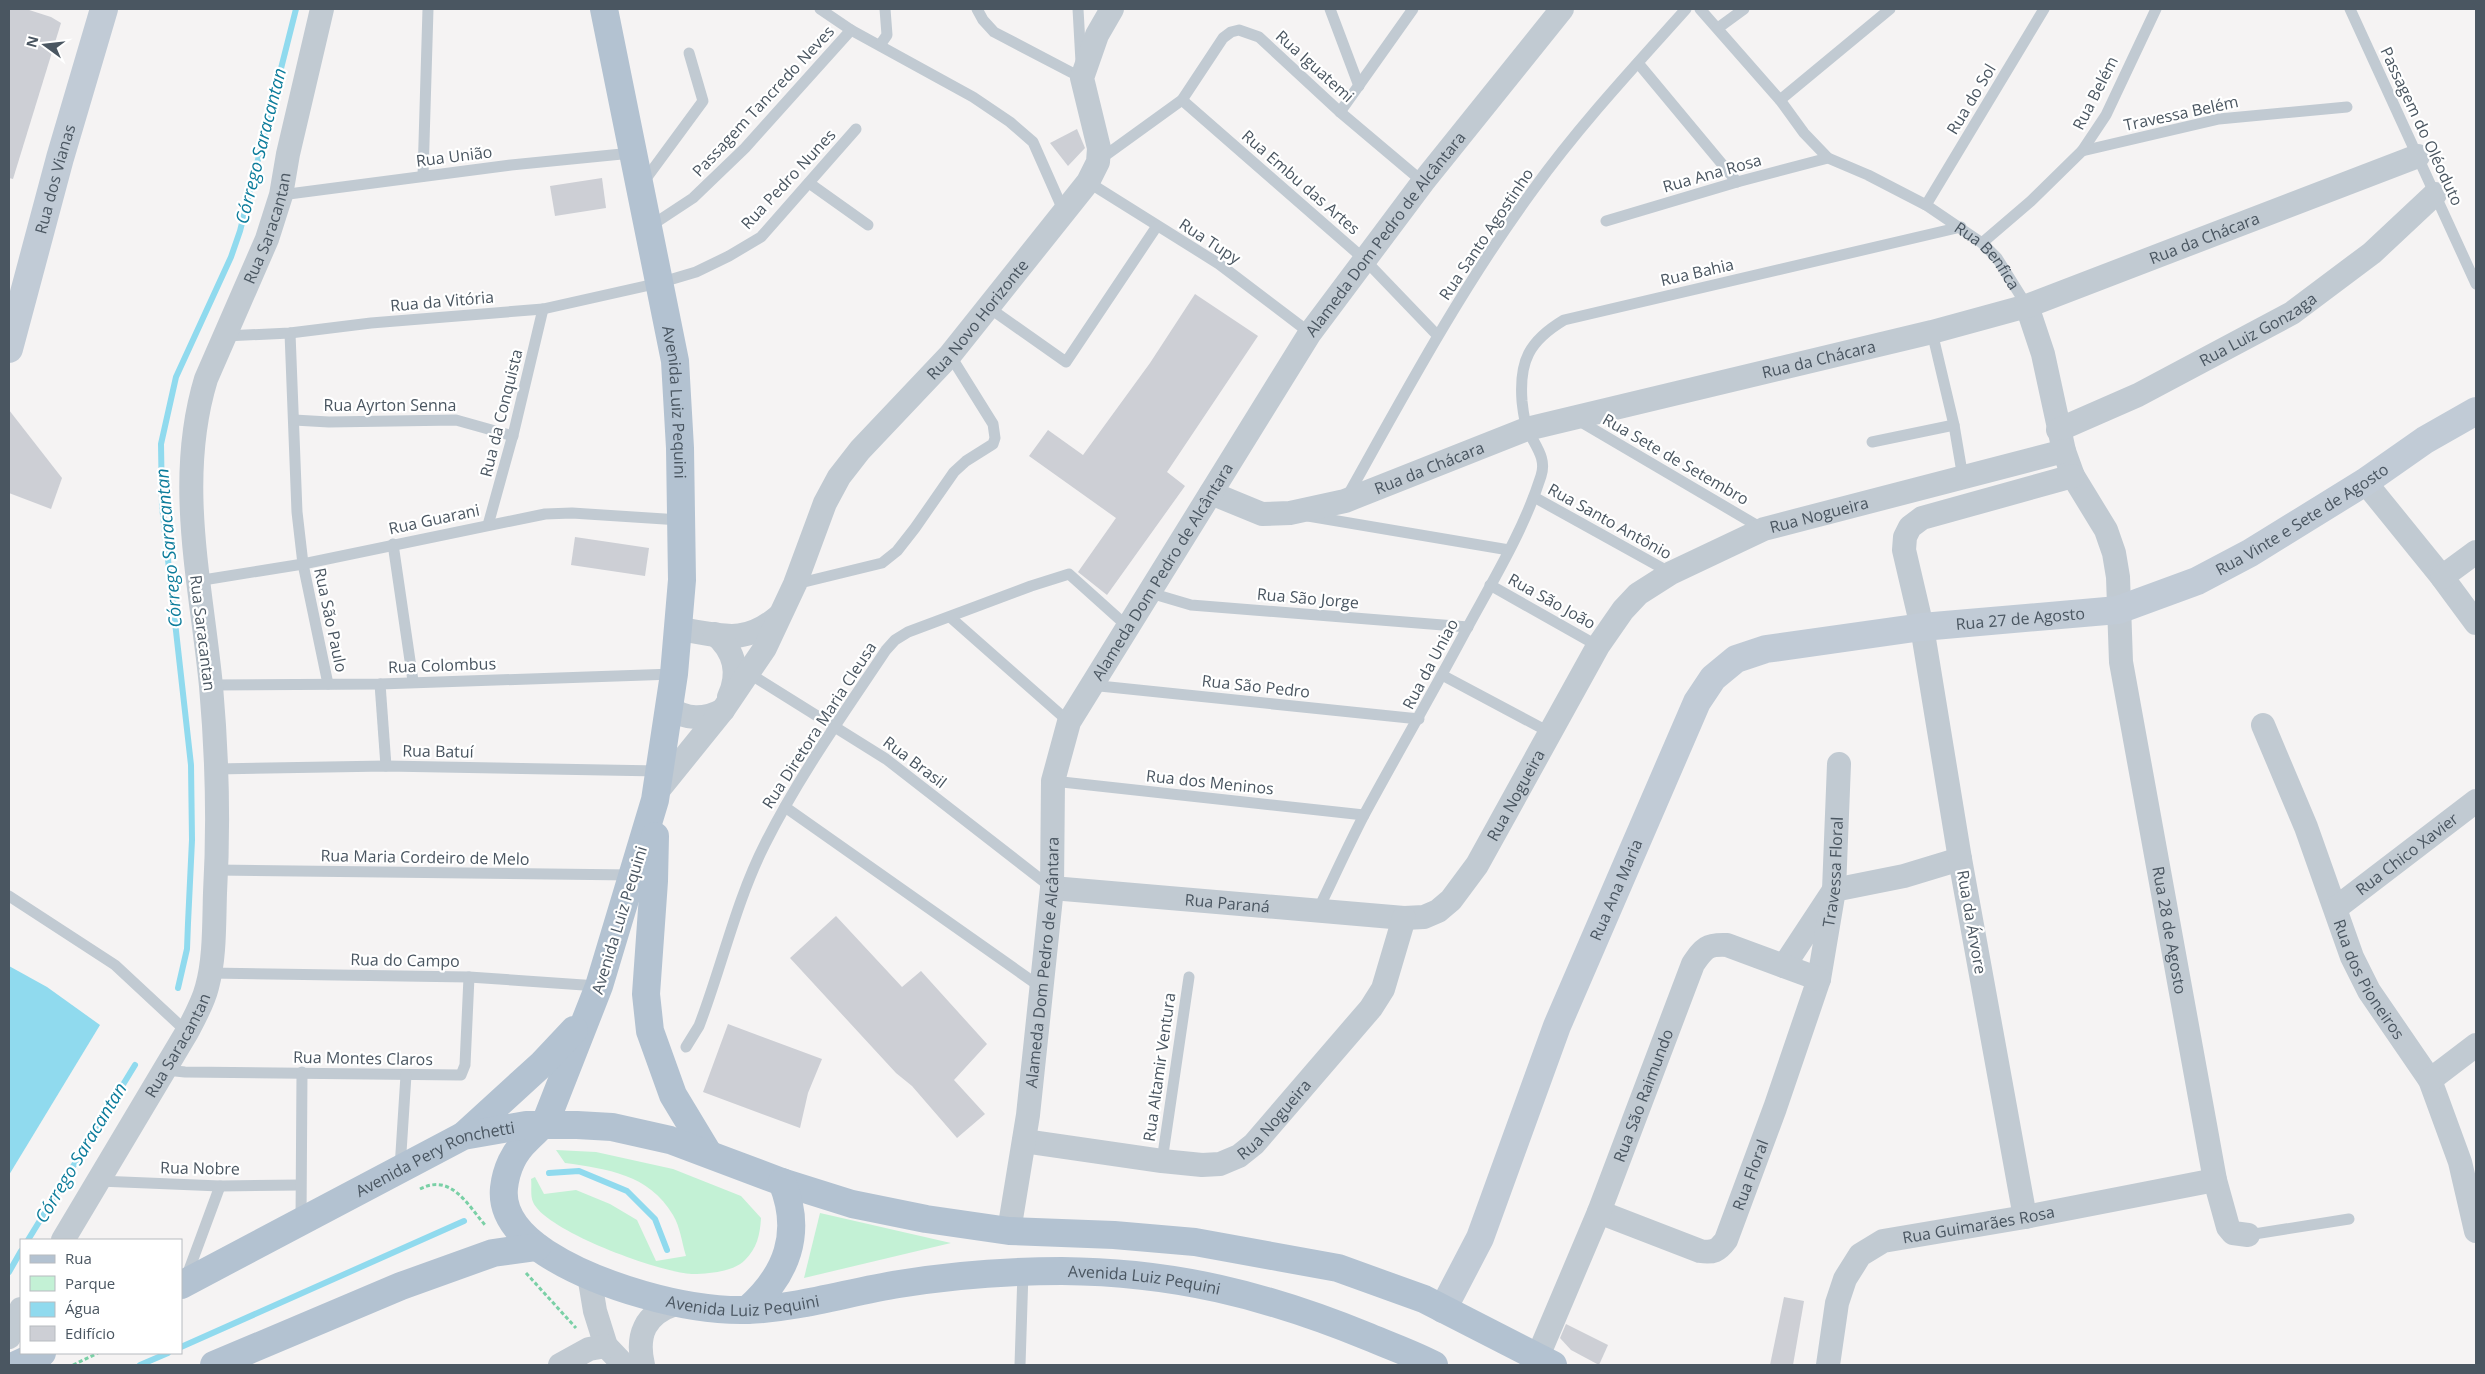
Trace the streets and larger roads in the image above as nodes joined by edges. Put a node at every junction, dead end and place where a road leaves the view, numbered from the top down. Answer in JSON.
{"nodes":[{"id":1,"x":104,"y":9,"type":"edge"},
{"id":2,"x":322,"y":9,"type":"edge"},
{"id":3,"x":604,"y":9,"type":"edge"},
{"id":4,"x":1112,"y":9,"type":"edge"},
{"id":5,"x":1562,"y":9,"type":"edge"},
{"id":6,"x":2418,"y":156,"type":"road end"},
{"id":7,"x":2435,"y":194,"type":"road end"},
{"id":8,"x":2027,"y":306,"type":"junction"},
{"id":9,"x":9,"y":350,"type":"edge"},
{"id":10,"x":2476,"y":411,"type":"edge"},
{"id":11,"x":2061,"y":440,"type":"junction"},
{"id":12,"x":2073,"y":476,"type":"junction"},
{"id":13,"x":2365,"y":482,"type":"junction"},
{"id":14,"x":1211,"y":493,"type":"junction"},
{"id":15,"x":2476,"y":552,"type":"edge"},
{"id":16,"x":2442,"y":577,"type":"junction"},
{"id":17,"x":2118,"y":610,"type":"junction"},
{"id":18,"x":779,"y":616,"type":"junction"},
{"id":19,"x":2476,"y":623,"type":"edge"},
{"id":20,"x":1922,"y":627,"type":"junction"},
{"id":21,"x":679,"y":629,"type":"junction"},
{"id":22,"x":715,"y":634,"type":"junction"},
{"id":23,"x":669,"y":708,"type":"junction"},
{"id":24,"x":723,"y":710,"type":"junction"},
{"id":25,"x":2263,"y":725,"type":"dead end"},
{"id":26,"x":1839,"y":764,"type":"dead end"},
{"id":27,"x":657,"y":788,"type":"junction"},
{"id":28,"x":2476,"y":801,"type":"edge"},
{"id":29,"x":1960,"y":859,"type":"junction"},
{"id":30,"x":1052,"y":888,"type":"junction"},
{"id":31,"x":1834,"y":890,"type":"junction"},
{"id":32,"x":2336,"y":908,"type":"junction"},
{"id":33,"x":1404,"y":918,"type":"junction"},
{"id":34,"x":1784,"y":966,"type":"junction"},
{"id":35,"x":1819,"y":979,"type":"junction"},
{"id":36,"x":589,"y":1011,"type":"junction"},
{"id":37,"x":2476,"y":1045,"type":"edge"},
{"id":38,"x":2430,"y":1080,"type":"junction"},
{"id":39,"x":544,"y":1125,"type":"junction"},
{"id":40,"x":463,"y":1136,"type":"junction"},
{"id":41,"x":1024,"y":1141,"type":"junction"},
{"id":42,"x":708,"y":1153,"type":"junction"},
{"id":43,"x":2215,"y":1180,"type":"junction"},
{"id":44,"x":782,"y":1182,"type":"junction"},
{"id":45,"x":1598,"y":1212,"type":"junction"},
{"id":46,"x":2025,"y":1217,"type":"junction"},
{"id":47,"x":1009,"y":1231,"type":"junction"},
{"id":48,"x":2476,"y":1231,"type":"edge"},
{"id":49,"x":2248,"y":1236,"type":"road end"},
{"id":50,"x":64,"y":1239,"type":"edge"},
{"id":51,"x":537,"y":1247,"type":"junction"},
{"id":52,"x":589,"y":1275,"type":"junction"},
{"id":53,"x":182,"y":1284,"type":"edge"},
{"id":54,"x":675,"y":1304,"type":"junction"},
{"id":55,"x":1443,"y":1309,"type":"junction"},
{"id":56,"x":748,"y":1310,"type":"junction"},
{"id":57,"x":20,"y":1311,"type":"edge"},
{"id":58,"x":9,"y":1337,"type":"edge"},
{"id":59,"x":606,"y":1346,"type":"junction"},
{"id":60,"x":40,"y":1354,"type":"edge"},
{"id":61,"x":1546,"y":1361,"type":"edge"},
{"id":62,"x":16,"y":1365,"type":"edge"},
{"id":63,"x":214,"y":1365,"type":"edge"},
{"id":64,"x":560,"y":1365,"type":"edge"},
{"id":65,"x":624,"y":1365,"type":"edge"},
{"id":66,"x":643,"y":1365,"type":"edge"},
{"id":67,"x":1434,"y":1365,"type":"edge"},
{"id":68,"x":1828,"y":1365,"type":"edge"}],
"edges":[{"from":1,"to":9,"type":"street","name":"Rua dos Vianas"},
{"from":2,"to":50,"type":"street","name":"Rua Saracantan"},
{"from":3,"to":21,"type":"main road","name":"Avenida Luiz Pequini"},
{"from":4,"to":18,"type":"street","name":"Rua Novo Horizonte"},
{"from":5,"to":14,"type":"street","name":"Alameda Dom Pedro de Alcântara"},
{"from":6,"to":8,"type":"street","name":"Rua da Chácara"},
{"from":7,"to":11,"type":"street","name":"Rua Luiz Gonzaga"},
{"from":8,"to":11,"type":"street","name":"Rua Benfica"},
{"from":8,"to":14,"type":"street","name":"Rua da Chácara"},
{"from":10,"to":13,"type":"street","name":"Rua Vinte e Sete de Agosto"},
{"from":11,"to":12,"type":"street","name":"Rua Benfica"},
{"from":11,"to":33,"type":"street","name":"Rua Nogueira"},
{"from":12,"to":17,"type":"street","name":"Rua Benfica"},
{"from":12,"to":20,"type":"street"},
{"from":13,"to":16,"type":"street"},
{"from":13,"to":17,"type":"street","name":"Rua Vinte e Sete de Agosto"},
{"from":14,"to":30,"type":"street","name":"Alameda Dom Pedro de Alcântara"},
{"from":15,"to":16,"type":"street"},
{"from":16,"to":19,"type":"street"},
{"from":17,"to":20,"type":"street","name":"Rua 27 de Agosto"},
{"from":17,"to":43,"type":"street","name":"Rua 28 de Agosto"},
{"from":18,"to":22,"type":"street","name":"Rua Novo Horizonte"},
{"from":18,"to":24,"type":"street","name":"Rua Novo Horizonte"},
{"from":20,"to":29,"type":"street","name":"Rua da Árvore"},
{"from":20,"to":55,"type":"street","name":"Rua Ana Maria"},
{"from":21,"to":22,"type":"street","name":"Rua Novo Horizonte"},
{"from":21,"to":23,"type":"main road","name":"Avenida Luiz Pequini"},
{"from":22,"to":24,"type":"street"},
{"from":23,"to":24,"type":"street"},
{"from":23,"to":27,"type":"main road","name":"Avenida Luiz Pequini"},
{"from":24,"to":27,"type":"street","name":"Rua Novo Horizonte"},
{"from":25,"to":32,"type":"street","name":"Rua dos Pioneiros"},
{"from":26,"to":31,"type":"street","name":"Travessa Floral"},
{"from":27,"to":36,"type":"main road","name":"Avenida Luiz Pequini"},
{"from":27,"to":42,"type":"main road","name":"Avenida Luiz Pequini"},
{"from":28,"to":32,"type":"street","name":"Rua Chico Xavier"},
{"from":29,"to":31,"type":"street"},
{"from":29,"to":46,"type":"street","name":"Rua da Árvore"},
{"from":30,"to":33,"type":"street","name":"Rua Paraná"},
{"from":30,"to":41,"type":"street","name":"Alameda Dom Pedro de Alcântara"},
{"from":31,"to":34,"type":"street"},
{"from":31,"to":35,"type":"street","name":"Travessa Floral"},
{"from":32,"to":38,"type":"street","name":"Rua dos Pioneiros"},
{"from":33,"to":41,"type":"street","name":"Rua Nogueira"},
{"from":34,"to":35,"type":"street","name":"Rua São Raimundo"},
{"from":34,"to":45,"type":"street","name":"Rua São Raimundo"},
{"from":35,"to":45,"type":"street","name":"Rua Floral"},
{"from":36,"to":39,"type":"main road","name":"Avenida Luiz Pequini"},
{"from":36,"to":40,"type":"main road"},
{"from":37,"to":38,"type":"street"},
{"from":38,"to":48,"type":"street","name":"Rua dos Pioneiros"},
{"from":39,"to":40,"type":"main road","name":"Avenida Pery Ronchetti"},
{"from":39,"to":42,"type":"main road","name":"Avenida Pery Ronchetti"},
{"from":39,"to":51,"type":"main road","name":"Avenida Luiz Pequini"},
{"from":40,"to":53,"type":"main road","name":"Avenida Pery Ronchetti"},
{"from":41,"to":47,"type":"street","name":"Alameda Dom Pedro de Alcântara"},
{"from":42,"to":44,"type":"main road"},
{"from":43,"to":46,"type":"street","name":"Rua Guimarães Rosa"},
{"from":43,"to":49,"type":"street","name":"Rua 28 de Agosto"},
{"from":44,"to":47,"type":"main road"},
{"from":44,"to":56,"type":"main road"},
{"from":45,"to":61,"type":"street","name":"Rua São Raimundo"},
{"from":46,"to":68,"type":"street","name":"Rua Guimarães Rosa"},
{"from":47,"to":55,"type":"main road"},
{"from":51,"to":52,"type":"main road","name":"Avenida Luiz Pequini"},
{"from":51,"to":63,"type":"main road"},
{"from":52,"to":54,"type":"main road","name":"Avenida Luiz Pequini"},
{"from":52,"to":59,"type":"street"},
{"from":54,"to":56,"type":"main road","name":"Avenida Luiz Pequini"},
{"from":54,"to":66,"type":"street"},
{"from":55,"to":61,"type":"main road"},
{"from":56,"to":67,"type":"main road","name":"Avenida Luiz Pequini"},
{"from":57,"to":58,"type":"street"},
{"from":59,"to":64,"type":"street"},
{"from":59,"to":65,"type":"street"},
{"from":60,"to":62,"type":"main road"}]}
